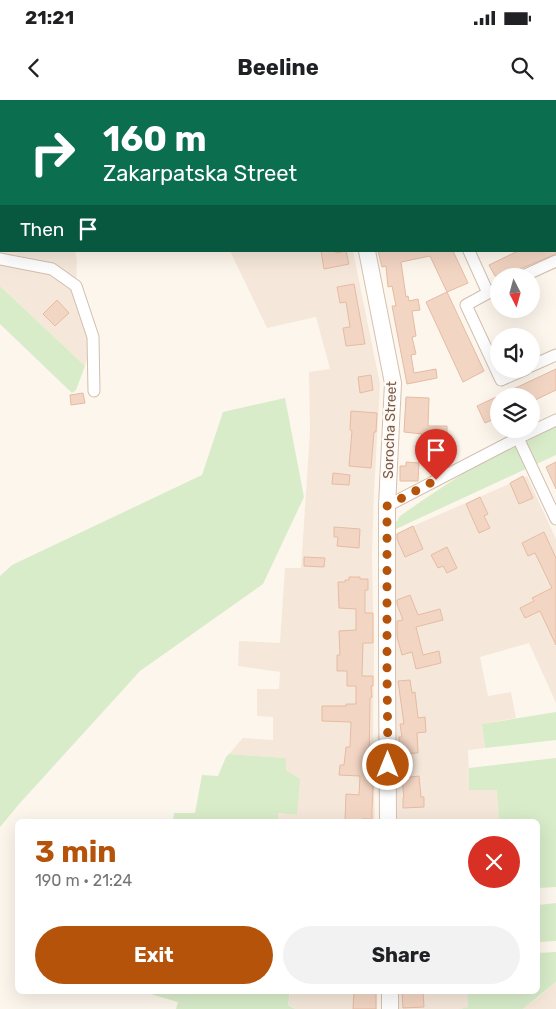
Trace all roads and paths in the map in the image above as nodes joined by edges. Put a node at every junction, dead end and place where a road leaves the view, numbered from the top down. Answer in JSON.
{"nodes":[{"id":1,"x":367,"y":252,"type":"edge"},
{"id":2,"x":469,"y":252,"type":"edge"},
{"id":3,"x":0,"y":259,"type":"edge"},
{"id":4,"x":556,"y":261,"type":"edge"},
{"id":5,"x":540,"y":268,"type":"edge"},
{"id":6,"x":488,"y":293,"type":"joint"},
{"id":7,"x":556,"y":355,"type":"edge"},
{"id":8,"x":490,"y":356,"type":"edge"},
{"id":9,"x":540,"y":362,"type":"edge"},
{"id":10,"x":94,"y":391,"type":"dead end"},
{"id":11,"x":556,"y":420,"type":"edge"},
{"id":12,"x":540,"y":428,"type":"edge"},
{"id":13,"x":518,"y":438,"type":"joint"},
{"id":14,"x":387,"y":506,"type":"junction"},
{"id":15,"x":556,"y":519,"type":"edge"},
{"id":16,"x":388,"y":819,"type":"edge"},
{"id":17,"x":390,"y":994,"type":"edge"},
{"id":18,"x":390,"y":1009,"type":"edge"}],
"edges":[{"from":1,"to":14,"type":"main road","name":"Sorocha Street"},
{"from":2,"to":6,"type":"street"},
{"from":3,"to":10,"type":"street"},
{"from":4,"to":5,"type":"street"},
{"from":6,"to":8,"type":"street"},
{"from":7,"to":9,"type":"street"},
{"from":11,"to":12,"type":"street"},
{"from":13,"to":14,"type":"street"},
{"from":13,"to":15,"type":"street"},
{"from":14,"to":16,"type":"main road","name":"Sorocha Street"},
{"from":17,"to":18,"type":"main road"}]}
